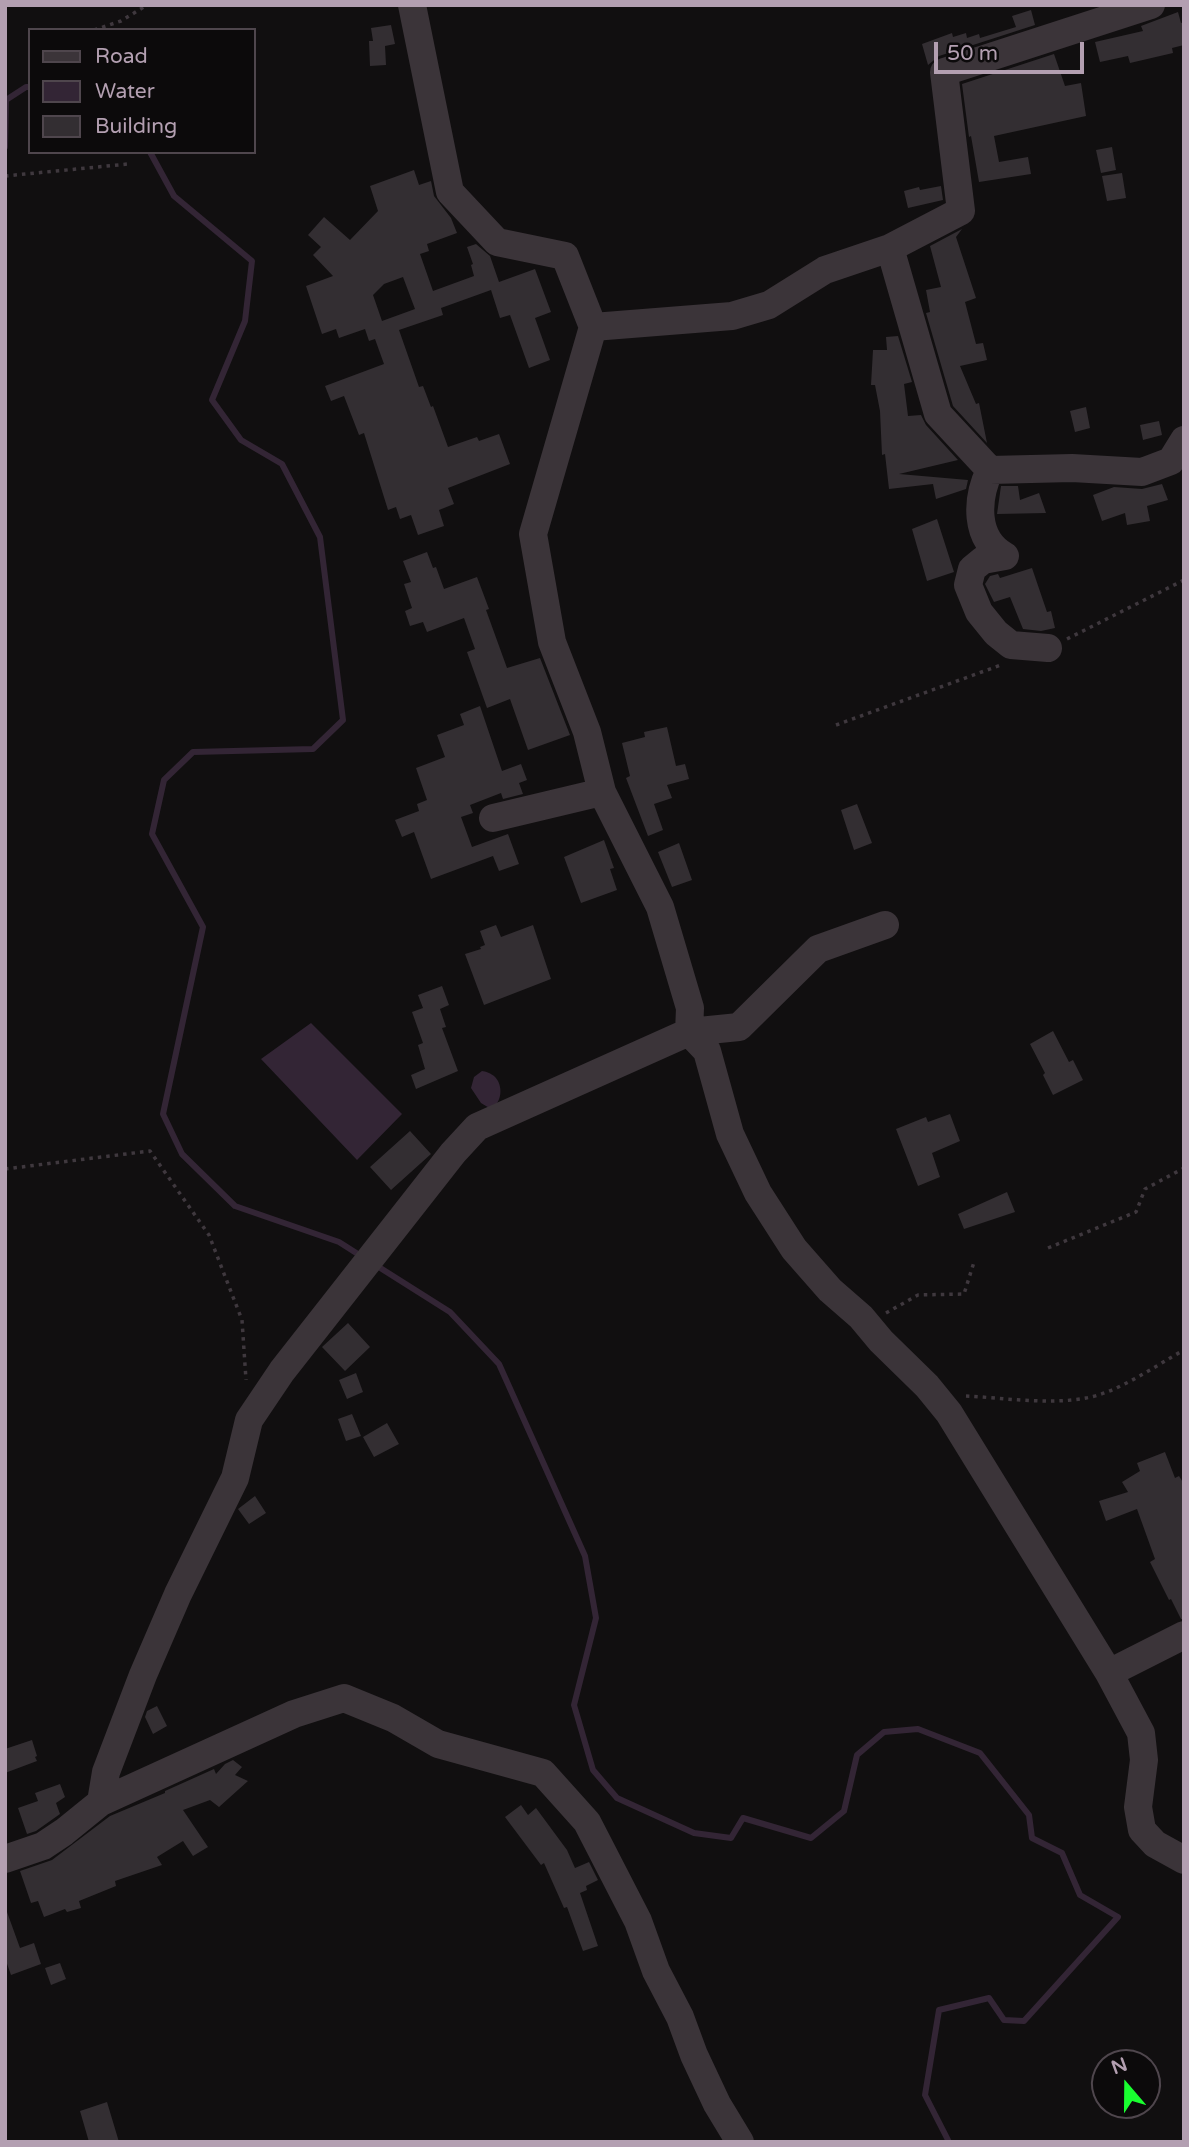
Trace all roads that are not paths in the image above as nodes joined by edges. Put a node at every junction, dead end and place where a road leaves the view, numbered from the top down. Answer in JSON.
{"nodes":[{"id":1,"x":412,"y":5,"type":"edge"},
{"id":2,"x":1151,"y":5,"type":"edge"},
{"id":3,"x":890,"y":248,"type":"junction"},
{"id":4,"x":593,"y":327,"type":"junction"},
{"id":5,"x":1184,"y":440,"type":"edge"},
{"id":6,"x":990,"y":470,"type":"junction"},
{"id":7,"x":1048,"y":648,"type":"dead end"},
{"id":8,"x":602,"y":792,"type":"junction"},
{"id":9,"x":492,"y":818,"type":"dead end"},
{"id":10,"x":885,"y":925,"type":"dead end"},
{"id":11,"x":689,"y":1032,"type":"junction"},
{"id":12,"x":1184,"y":1635,"type":"edge"},
{"id":13,"x":1109,"y":1673,"type":"junction"},
{"id":14,"x":101,"y":1802,"type":"junction"},
{"id":15,"x":5,"y":1859,"type":"edge"},
{"id":16,"x":1184,"y":1860,"type":"edge"},
{"id":17,"x":740,"y":2142,"type":"edge"}],
"edges":[{"from":1,"to":4,"type":"street"},
{"from":2,"to":3,"type":"street"},
{"from":3,"to":4,"type":"street"},
{"from":3,"to":6,"type":"street"},
{"from":4,"to":8,"type":"street"},
{"from":5,"to":6,"type":"street"},
{"from":6,"to":7,"type":"street"},
{"from":8,"to":9,"type":"street"},
{"from":8,"to":11,"type":"street"},
{"from":10,"to":11,"type":"street"},
{"from":11,"to":13,"type":"street"},
{"from":11,"to":14,"type":"street"},
{"from":12,"to":13,"type":"street"},
{"from":13,"to":16,"type":"street"},
{"from":14,"to":15,"type":"street"},
{"from":14,"to":17,"type":"street"}]}
